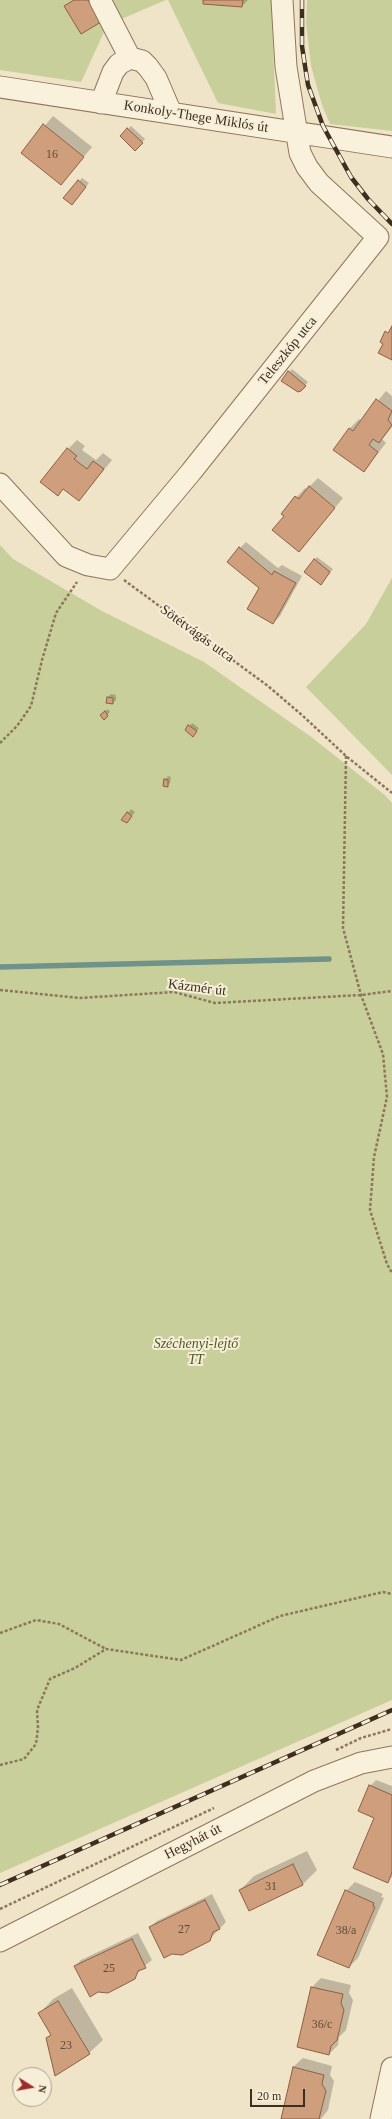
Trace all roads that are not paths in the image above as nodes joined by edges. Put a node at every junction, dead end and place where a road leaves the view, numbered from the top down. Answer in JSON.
{"nodes":[{"id":1,"x":100,"y":0,"type":"edge"},
{"id":2,"x":282,"y":0,"type":"edge"},
{"id":3,"x":130,"y":58,"type":"junction"},
{"id":4,"x":0,"y":86,"type":"edge"},
{"id":5,"x":101,"y":103,"type":"junction"},
{"id":6,"x":172,"y":113,"type":"junction"},
{"id":7,"x":297,"y":133,"type":"junction"},
{"id":8,"x":392,"y":147,"type":"edge"},
{"id":9,"x":385,"y":241,"type":"edge"},
{"id":10,"x":0,"y":484,"type":"edge"},
{"id":11,"x":392,"y":1757,"type":"edge"},
{"id":12,"x":0,"y":1941,"type":"edge"},
{"id":13,"x":392,"y":2068,"type":"edge"},
{"id":14,"x":381,"y":2119,"type":"edge"}],
"edges":[{"from":1,"to":3,"type":"street"},
{"from":2,"to":7,"type":"street","name":"Teleszkóp utca"},
{"from":3,"to":5,"type":"street"},
{"from":3,"to":6,"type":"street"},
{"from":4,"to":5,"type":"street","name":"Konkoly-Thege Miklós út"},
{"from":5,"to":6,"type":"street","name":"Konkoly-Thege Miklós út"},
{"from":6,"to":7,"type":"street","name":"Konkoly-Thege Miklós út"},
{"from":7,"to":8,"type":"street","name":"Konkoly-Thege Miklós út"},
{"from":7,"to":9,"type":"street","name":"Teleszkóp utca"},
{"from":9,"to":10,"type":"street","name":"Teleszkóp utca"},
{"from":11,"to":12,"type":"street","name":"Hegyhát út"},
{"from":13,"to":14,"type":"street"}]}
